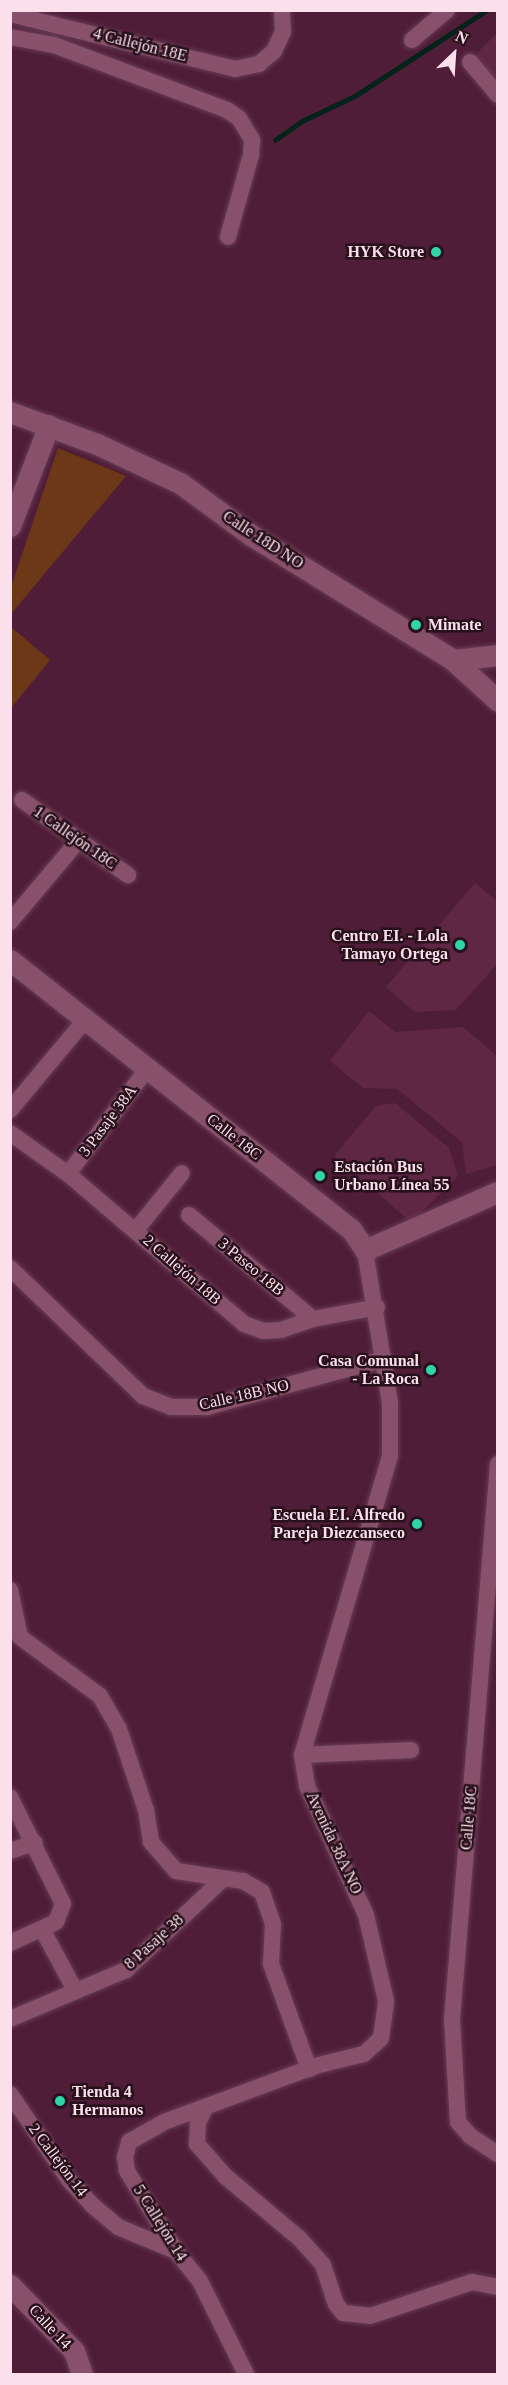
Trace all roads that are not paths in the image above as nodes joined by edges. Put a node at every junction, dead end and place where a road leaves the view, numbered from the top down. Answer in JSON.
{"nodes":[{"id":1,"x":282,"y":10,"type":"edge"},
{"id":2,"x":447,"y":10,"type":"edge"},
{"id":3,"x":10,"y":14,"type":"edge"},
{"id":4,"x":10,"y":37,"type":"edge"},
{"id":5,"x":117,"y":38,"type":"junction"},
{"id":6,"x":412,"y":40,"type":"dead end"},
{"id":7,"x":470,"y":62,"type":"dead end"},
{"id":8,"x":107,"y":65,"type":"junction"},
{"id":9,"x":498,"y":94,"type":"edge"},
{"id":10,"x":228,"y":237,"type":"dead end"},
{"id":11,"x":10,"y":412,"type":"edge"},
{"id":12,"x":49,"y":425,"type":"junction"},
{"id":13,"x":10,"y":526,"type":"edge"},
{"id":14,"x":498,"y":655,"type":"edge"},
{"id":15,"x":453,"y":660,"type":"junction"},
{"id":16,"x":498,"y":701,"type":"edge"},
{"id":17,"x":22,"y":800,"type":"dead end"},
{"id":18,"x":78,"y":841,"type":"junction"},
{"id":19,"x":128,"y":875,"type":"dead end"},
{"id":20,"x":10,"y":922,"type":"edge"},
{"id":21,"x":14,"y":969,"type":"edge"},
{"id":22,"x":86,"y":1019,"type":"junction"},
{"id":23,"x":148,"y":1068,"type":"junction"},
{"id":24,"x":10,"y":1110,"type":"edge"},
{"id":25,"x":10,"y":1133,"type":"edge"},
{"id":26,"x":182,"y":1173,"type":"dead end"},
{"id":27,"x":68,"y":1174,"type":"junction"},
{"id":28,"x":498,"y":1192,"type":"edge"},
{"id":29,"x":189,"y":1215,"type":"dead end"},
{"id":30,"x":136,"y":1230,"type":"junction"},
{"id":31,"x":365,"y":1250,"type":"junction"},
{"id":32,"x":10,"y":1268,"type":"edge"},
{"id":33,"x":377,"y":1307,"type":"junction"},
{"id":34,"x":313,"y":1319,"type":"junction"},
{"id":35,"x":384,"y":1359,"type":"junction"},
{"id":36,"x":498,"y":1464,"type":"edge"},
{"id":37,"x":10,"y":1590,"type":"edge"},
{"id":38,"x":411,"y":1750,"type":"dead end"},
{"id":39,"x":302,"y":1755,"type":"junction"},
{"id":40,"x":10,"y":1797,"type":"edge"},
{"id":41,"x":35,"y":1843,"type":"junction"},
{"id":42,"x":10,"y":1851,"type":"edge"},
{"id":43,"x":223,"y":1879,"type":"junction"},
{"id":44,"x":42,"y":1929,"type":"junction"},
{"id":45,"x":10,"y":1943,"type":"edge"},
{"id":46,"x":75,"y":1990,"type":"junction"},
{"id":47,"x":10,"y":2019,"type":"edge"},
{"id":48,"x":309,"y":2069,"type":"junction"},
{"id":49,"x":10,"y":2094,"type":"edge"},
{"id":50,"x":205,"y":2108,"type":"junction"},
{"id":51,"x":498,"y":2154,"type":"edge"},
{"id":52,"x":176,"y":2251,"type":"junction"},
{"id":53,"x":10,"y":2285,"type":"edge"},
{"id":54,"x":498,"y":2287,"type":"edge"},
{"id":55,"x":82,"y":2374,"type":"edge"},
{"id":56,"x":246,"y":2374,"type":"edge"}],
"edges":[{"from":1,"to":5,"type":"street","name":"4 Callejón 18E"},
{"from":2,"to":6,"type":"street"},
{"from":3,"to":5,"type":"street","name":"4 Callejón 18E"},
{"from":4,"to":8,"type":"street"},
{"from":5,"to":8,"type":"street"},
{"from":7,"to":9,"type":"street"},
{"from":8,"to":10,"type":"street"},
{"from":11,"to":12,"type":"street","name":"Calle 18D NO"},
{"from":12,"to":13,"type":"street"},
{"from":12,"to":15,"type":"street","name":"Calle 18D NO"},
{"from":14,"to":15,"type":"street"},
{"from":15,"to":16,"type":"street","name":"Calle 18D NO"},
{"from":17,"to":18,"type":"street","name":"1 Callejón 18C"},
{"from":18,"to":19,"type":"street","name":"1 Callejón 18C"},
{"from":18,"to":20,"type":"street"},
{"from":21,"to":22,"type":"street","name":"Calle 18C"},
{"from":22,"to":23,"type":"street","name":"Calle 18C"},
{"from":22,"to":24,"type":"street"},
{"from":23,"to":27,"type":"street","name":"3 Pasaje 38A"},
{"from":23,"to":31,"type":"street","name":"Calle 18C"},
{"from":25,"to":27,"type":"street","name":"2 Callejón 18B"},
{"from":26,"to":30,"type":"street"},
{"from":27,"to":30,"type":"street","name":"2 Callejón 18B"},
{"from":28,"to":31,"type":"street"},
{"from":29,"to":34,"type":"street","name":"3 Paseo 18B"},
{"from":30,"to":34,"type":"street","name":"2 Callejón 18B"},
{"from":31,"to":33,"type":"street","name":"Calle 18C"},
{"from":32,"to":35,"type":"street","name":"Calle 18B NO"},
{"from":33,"to":34,"type":"street","name":"2 Callejón 18B"},
{"from":33,"to":35,"type":"street","name":"Calle 18C"},
{"from":35,"to":39,"type":"street","name":"Avenida 38A NO"},
{"from":36,"to":51,"type":"street","name":"Calle 18C"},
{"from":37,"to":43,"type":"street"},
{"from":38,"to":39,"type":"street"},
{"from":39,"to":48,"type":"street","name":"Avenida 38A NO"},
{"from":40,"to":41,"type":"street"},
{"from":41,"to":42,"type":"street"},
{"from":41,"to":44,"type":"street"},
{"from":43,"to":46,"type":"street","name":"8 Pasaje 38"},
{"from":43,"to":48,"type":"street"},
{"from":44,"to":45,"type":"street"},
{"from":44,"to":46,"type":"street"},
{"from":46,"to":47,"type":"street","name":"8 Pasaje 38"},
{"from":48,"to":50,"type":"street","name":"Avenida 38A NO"},
{"from":49,"to":52,"type":"street","name":"2 Callejón 14"},
{"from":50,"to":52,"type":"street","name":"5 Callejón 14"},
{"from":50,"to":54,"type":"street"},
{"from":52,"to":56,"type":"street","name":"5 Callejón 14"},
{"from":53,"to":55,"type":"street","name":"Calle 14"}]}
